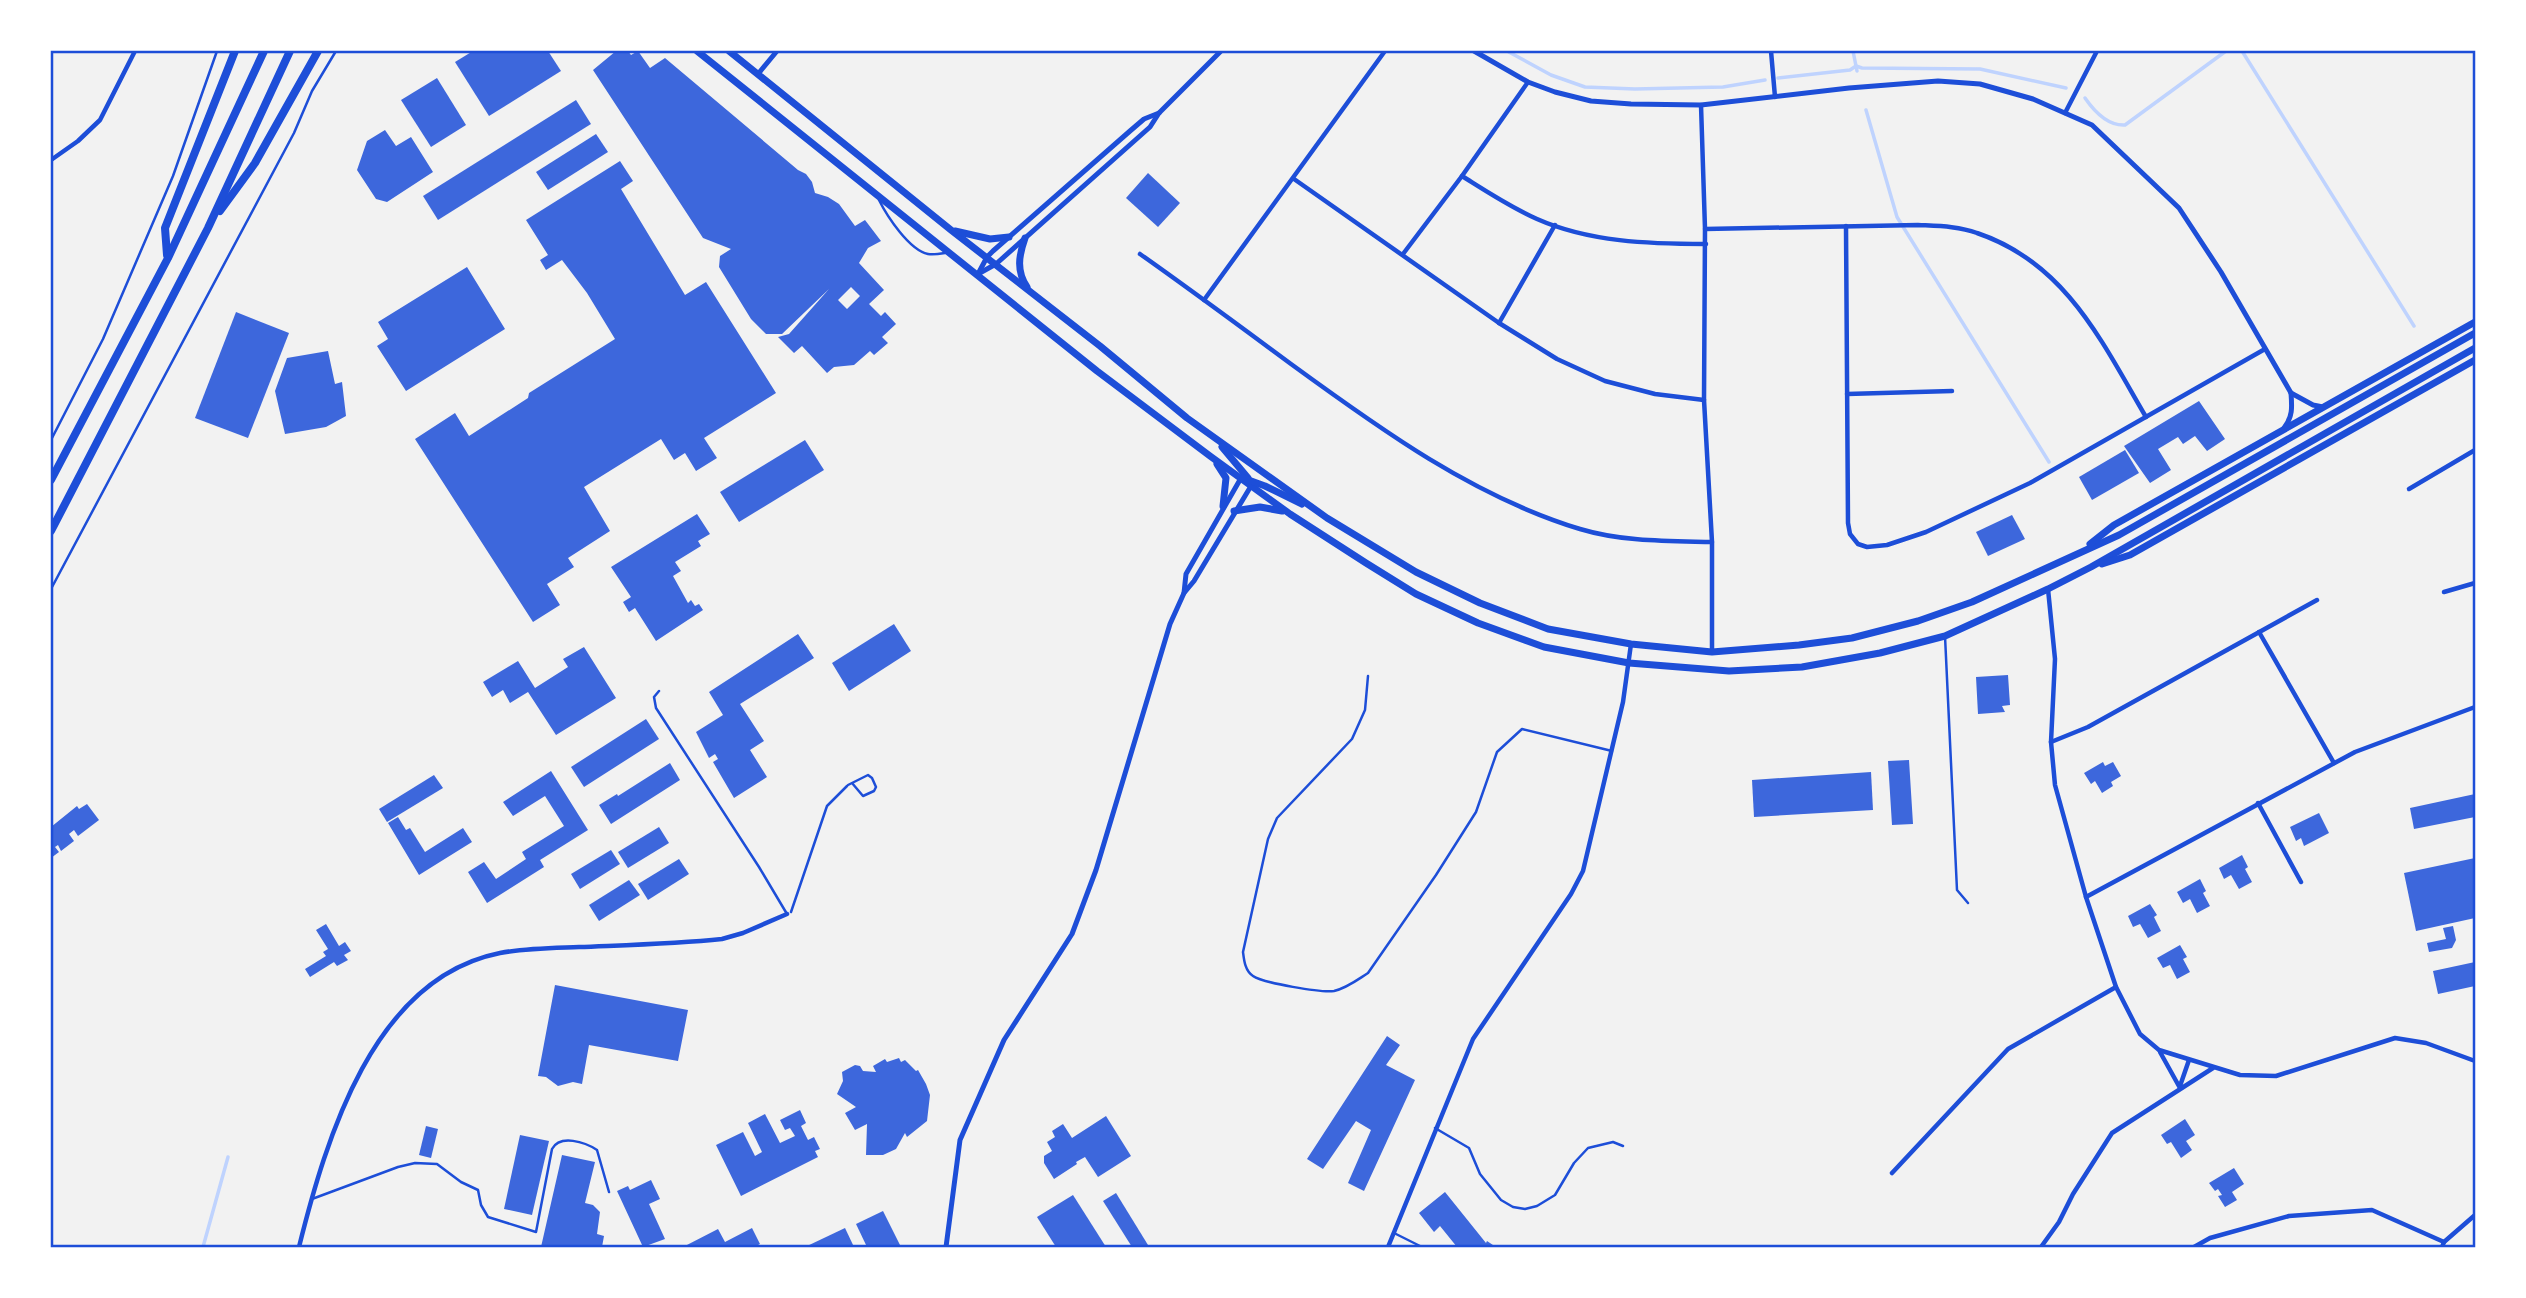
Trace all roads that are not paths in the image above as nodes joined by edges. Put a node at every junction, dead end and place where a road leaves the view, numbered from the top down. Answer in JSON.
{"nodes":[{"id":1,"x":135,"y":51,"type":"edge"},
{"id":2,"x":217,"y":51,"type":"edge"},
{"id":3,"x":235,"y":51,"type":"edge"},
{"id":4,"x":264,"y":51,"type":"edge"},
{"id":5,"x":290,"y":51,"type":"edge"},
{"id":6,"x":318,"y":51,"type":"edge"},
{"id":7,"x":336,"y":51,"type":"edge"},
{"id":8,"x":697,"y":51,"type":"edge"},
{"id":9,"x":729,"y":51,"type":"edge"},
{"id":10,"x":777,"y":51,"type":"edge"},
{"id":11,"x":1221,"y":51,"type":"edge"},
{"id":12,"x":1385,"y":51,"type":"edge"},
{"id":13,"x":1474,"y":51,"type":"edge"},
{"id":14,"x":1771,"y":51,"type":"edge"},
{"id":15,"x":2097,"y":51,"type":"edge"},
{"id":16,"x":758,"y":74,"type":"junction"},
{"id":17,"x":1528,"y":82,"type":"junction"},
{"id":18,"x":1775,"y":97,"type":"junction"},
{"id":19,"x":1701,"y":105,"type":"junction"},
{"id":20,"x":1159,"y":113,"type":"junction"},
{"id":21,"x":2065,"y":113,"type":"junction"},
{"id":22,"x":51,"y":160,"type":"edge"},
{"id":23,"x":1462,"y":176,"type":"junction"},
{"id":24,"x":1294,"y":178,"type":"junction"},
{"id":25,"x":877,"y":193,"type":"junction"},
{"id":26,"x":1555,"y":225,"type":"junction"},
{"id":27,"x":1846,"y":226,"type":"junction"},
{"id":28,"x":208,"y":228,"type":"junction"},
{"id":29,"x":1705,"y":229,"type":"junction"},
{"id":30,"x":951,"y":230,"type":"junction"},
{"id":31,"x":1009,"y":237,"type":"junction"},
{"id":32,"x":1025,"y":238,"type":"junction"},
{"id":33,"x":1706,"y":244,"type":"junction"},
{"id":34,"x":952,"y":253,"type":"junction"},
{"id":35,"x":1140,"y":254,"type":"dead end"},
{"id":36,"x":1403,"y":254,"type":"junction"},
{"id":37,"x":987,"y":257,"type":"junction"},
{"id":38,"x":168,"y":258,"type":"junction"},
{"id":39,"x":996,"y":264,"type":"junction"},
{"id":40,"x":978,"y":274,"type":"junction"},
{"id":41,"x":1033,"y":295,"type":"junction"},
{"id":42,"x":1204,"y":300,"type":"junction"},
{"id":43,"x":2475,"y":322,"type":"edge"},
{"id":44,"x":1499,"y":323,"type":"junction"},
{"id":45,"x":2475,"y":333,"type":"edge"},
{"id":46,"x":2475,"y":348,"type":"edge"},
{"id":47,"x":2265,"y":349,"type":"junction"},
{"id":48,"x":2475,"y":360,"type":"edge"},
{"id":49,"x":1952,"y":391,"type":"dead end"},
{"id":50,"x":2291,"y":393,"type":"junction"},
{"id":51,"x":1847,"y":394,"type":"junction"},
{"id":52,"x":1704,"y":400,"type":"junction"},
{"id":53,"x":2323,"y":407,"type":"junction"},
{"id":54,"x":2146,"y":417,"type":"junction"},
{"id":55,"x":2283,"y":429,"type":"junction"},
{"id":56,"x":1211,"y":436,"type":"junction"},
{"id":57,"x":51,"y":440,"type":"edge"},
{"id":58,"x":2475,"y":450,"type":"edge"},
{"id":59,"x":1210,"y":456,"type":"junction"},
{"id":60,"x":51,"y":480,"type":"edge"},
{"id":61,"x":1247,"y":481,"type":"junction"},
{"id":62,"x":2409,"y":489,"type":"dead end"},
{"id":63,"x":1223,"y":506,"type":"junction"},
{"id":64,"x":1234,"y":511,"type":"junction"},
{"id":65,"x":1290,"y":514,"type":"junction"},
{"id":66,"x":1327,"y":518,"type":"junction"},
{"id":67,"x":51,"y":531,"type":"edge"},
{"id":68,"x":1712,"y":542,"type":"junction"},
{"id":69,"x":2082,"y":551,"type":"junction"},
{"id":70,"x":2091,"y":567,"type":"junction"},
{"id":71,"x":2475,"y":583,"type":"edge"},
{"id":72,"x":51,"y":589,"type":"edge"},
{"id":73,"x":2048,"y":589,"type":"junction"},
{"id":74,"x":2444,"y":592,"type":"dead end"},
{"id":75,"x":1184,"y":593,"type":"junction"},
{"id":76,"x":2317,"y":600,"type":"dead end"},
{"id":77,"x":2259,"y":632,"type":"junction"},
{"id":78,"x":1945,"y":636,"type":"junction"},
{"id":79,"x":1631,"y":644,"type":"junction"},
{"id":80,"x":1712,"y":652,"type":"junction"},
{"id":81,"x":1629,"y":663,"type":"junction"},
{"id":82,"x":1368,"y":676,"type":"dead end"},
{"id":83,"x":659,"y":691,"type":"dead end"},
{"id":84,"x":2475,"y":707,"type":"edge"},
{"id":85,"x":2051,"y":742,"type":"junction"},
{"id":86,"x":1612,"y":751,"type":"junction"},
{"id":87,"x":2333,"y":763,"type":"junction"},
{"id":88,"x":849,"y":785,"type":"junction"},
{"id":89,"x":2258,"y":803,"type":"junction"},
{"id":90,"x":2301,"y":882,"type":"dead end"},
{"id":91,"x":2086,"y":897,"type":"junction"},
{"id":92,"x":1969,"y":903,"type":"dead end"},
{"id":93,"x":789,"y":913,"type":"junction"},
{"id":94,"x":2116,"y":987,"type":"junction"},
{"id":95,"x":2159,"y":1050,"type":"junction"},
{"id":96,"x":2189,"y":1060,"type":"junction"},
{"id":97,"x":2475,"y":1061,"type":"edge"},
{"id":98,"x":2214,"y":1067,"type":"junction"},
{"id":99,"x":2180,"y":1088,"type":"junction"},
{"id":100,"x":1435,"y":1128,"type":"junction"},
{"id":101,"x":1623,"y":1146,"type":"dead end"},
{"id":102,"x":1892,"y":1174,"type":"dead end"},
{"id":103,"x":609,"y":1192,"type":"dead end"},
{"id":104,"x":312,"y":1199,"type":"junction"},
{"id":105,"x":2475,"y":1216,"type":"edge"},
{"id":106,"x":1394,"y":1233,"type":"junction"},
{"id":107,"x":2443,"y":1245,"type":"edge"},
{"id":108,"x":299,"y":1247,"type":"edge"},
{"id":109,"x":946,"y":1247,"type":"edge"},
{"id":110,"x":1388,"y":1247,"type":"edge"},
{"id":111,"x":1422,"y":1247,"type":"edge"},
{"id":112,"x":2041,"y":1247,"type":"edge"},
{"id":113,"x":2194,"y":1247,"type":"edge"}],
"edges":[{"from":1,"to":22,"type":"street"},
{"from":2,"to":57,"type":"lane"},
{"from":3,"to":38,"type":"highway"},
{"from":4,"to":38,"type":"highway"},
{"from":5,"to":28,"type":"highway"},
{"from":6,"to":28,"type":"highway"},
{"from":7,"to":72,"type":"lane"},
{"from":8,"to":25,"type":"main road"},
{"from":9,"to":16,"type":"main road"},
{"from":10,"to":16,"type":"street"},
{"from":11,"to":20,"type":"street"},
{"from":12,"to":24,"type":"street"},
{"from":13,"to":17,"type":"street"},
{"from":14,"to":18,"type":"street"},
{"from":15,"to":21,"type":"street"},
{"from":16,"to":30,"type":"main road"},
{"from":17,"to":19,"type":"street"},
{"from":17,"to":23,"type":"street"},
{"from":18,"to":19,"type":"street"},
{"from":18,"to":21,"type":"street"},
{"from":19,"to":29,"type":"street"},
{"from":20,"to":31,"type":"street"},
{"from":20,"to":32,"type":"street"},
{"from":21,"to":47,"type":"street"},
{"from":23,"to":26,"type":"street"},
{"from":23,"to":36,"type":"street"},
{"from":24,"to":36,"type":"street"},
{"from":24,"to":42,"type":"street"},
{"from":25,"to":34,"type":"main road"},
{"from":25,"to":34,"type":"lane"},
{"from":26,"to":33,"type":"street"},
{"from":26,"to":44,"type":"street"},
{"from":27,"to":29,"type":"street"},
{"from":27,"to":51,"type":"street"},
{"from":27,"to":54,"type":"street"},
{"from":28,"to":67,"type":"highway"},
{"from":29,"to":33,"type":"street"},
{"from":30,"to":31,"type":"main road"},
{"from":30,"to":37,"type":"main road"},
{"from":31,"to":37,"type":"street"},
{"from":32,"to":39,"type":"street"},
{"from":32,"to":41,"type":"main road"},
{"from":33,"to":52,"type":"street"},
{"from":34,"to":40,"type":"main road"},
{"from":35,"to":42,"type":"street"},
{"from":36,"to":44,"type":"street"},
{"from":37,"to":39,"type":"main road"},
{"from":37,"to":40,"type":"street"},
{"from":38,"to":60,"type":"highway"},
{"from":39,"to":40,"type":"street"},
{"from":39,"to":41,"type":"main road"},
{"from":40,"to":59,"type":"main road"},
{"from":41,"to":56,"type":"main road"},
{"from":42,"to":68,"type":"street"},
{"from":43,"to":53,"type":"main road"},
{"from":44,"to":52,"type":"street"},
{"from":45,"to":69,"type":"main road"},
{"from":46,"to":70,"type":"main road"},
{"from":47,"to":50,"type":"street"},
{"from":47,"to":54,"type":"street"},
{"from":48,"to":70,"type":"main road"},
{"from":49,"to":51,"type":"street"},
{"from":50,"to":53,"type":"street"},
{"from":50,"to":55,"type":"street"},
{"from":51,"to":54,"type":"street"},
{"from":52,"to":68,"type":"street"},
{"from":53,"to":55,"type":"main road"},
{"from":55,"to":69,"type":"main road"},
{"from":56,"to":61,"type":"main road"},
{"from":56,"to":66,"type":"main road"},
{"from":58,"to":62,"type":"street"},
{"from":59,"to":61,"type":"main road"},
{"from":59,"to":63,"type":"main road"},
{"from":61,"to":63,"type":"street"},
{"from":61,"to":64,"type":"street"},
{"from":61,"to":65,"type":"main road"},
{"from":61,"to":66,"type":"main road"},
{"from":63,"to":75,"type":"street"},
{"from":64,"to":65,"type":"main road"},
{"from":64,"to":75,"type":"street"},
{"from":65,"to":81,"type":"main road"},
{"from":66,"to":79,"type":"main road"},
{"from":68,"to":80,"type":"street"},
{"from":69,"to":80,"type":"main road"},
{"from":70,"to":73,"type":"main road"},
{"from":71,"to":74,"type":"street"},
{"from":73,"to":78,"type":"main road"},
{"from":73,"to":85,"type":"street"},
{"from":75,"to":109,"type":"street"},
{"from":76,"to":77,"type":"street"},
{"from":77,"to":85,"type":"street"},
{"from":77,"to":87,"type":"street"},
{"from":78,"to":81,"type":"main road"},
{"from":78,"to":92,"type":"lane"},
{"from":79,"to":80,"type":"main road"},
{"from":79,"to":81,"type":"street"},
{"from":81,"to":86,"type":"street"},
{"from":82,"to":86,"type":"lane"},
{"from":83,"to":93,"type":"lane"},
{"from":84,"to":87,"type":"street"},
{"from":85,"to":91,"type":"street"},
{"from":86,"to":100,"type":"street"},
{"from":87,"to":89,"type":"street"},
{"from":88,"to":88,"type":"lane"},
{"from":88,"to":93,"type":"lane"},
{"from":89,"to":90,"type":"street"},
{"from":89,"to":91,"type":"street"},
{"from":91,"to":94,"type":"street"},
{"from":93,"to":104,"type":"street"},
{"from":94,"to":95,"type":"street"},
{"from":94,"to":102,"type":"street"},
{"from":95,"to":96,"type":"street"},
{"from":95,"to":99,"type":"street"},
{"from":96,"to":98,"type":"street"},
{"from":96,"to":99,"type":"street"},
{"from":97,"to":98,"type":"street"},
{"from":98,"to":99,"type":"street"},
{"from":99,"to":112,"type":"street"},
{"from":100,"to":101,"type":"lane"},
{"from":100,"to":106,"type":"street"},
{"from":103,"to":104,"type":"lane"},
{"from":104,"to":108,"type":"street"},
{"from":105,"to":107,"type":"street"},
{"from":106,"to":110,"type":"street"},
{"from":106,"to":111,"type":"lane"},
{"from":107,"to":113,"type":"street"}]}
